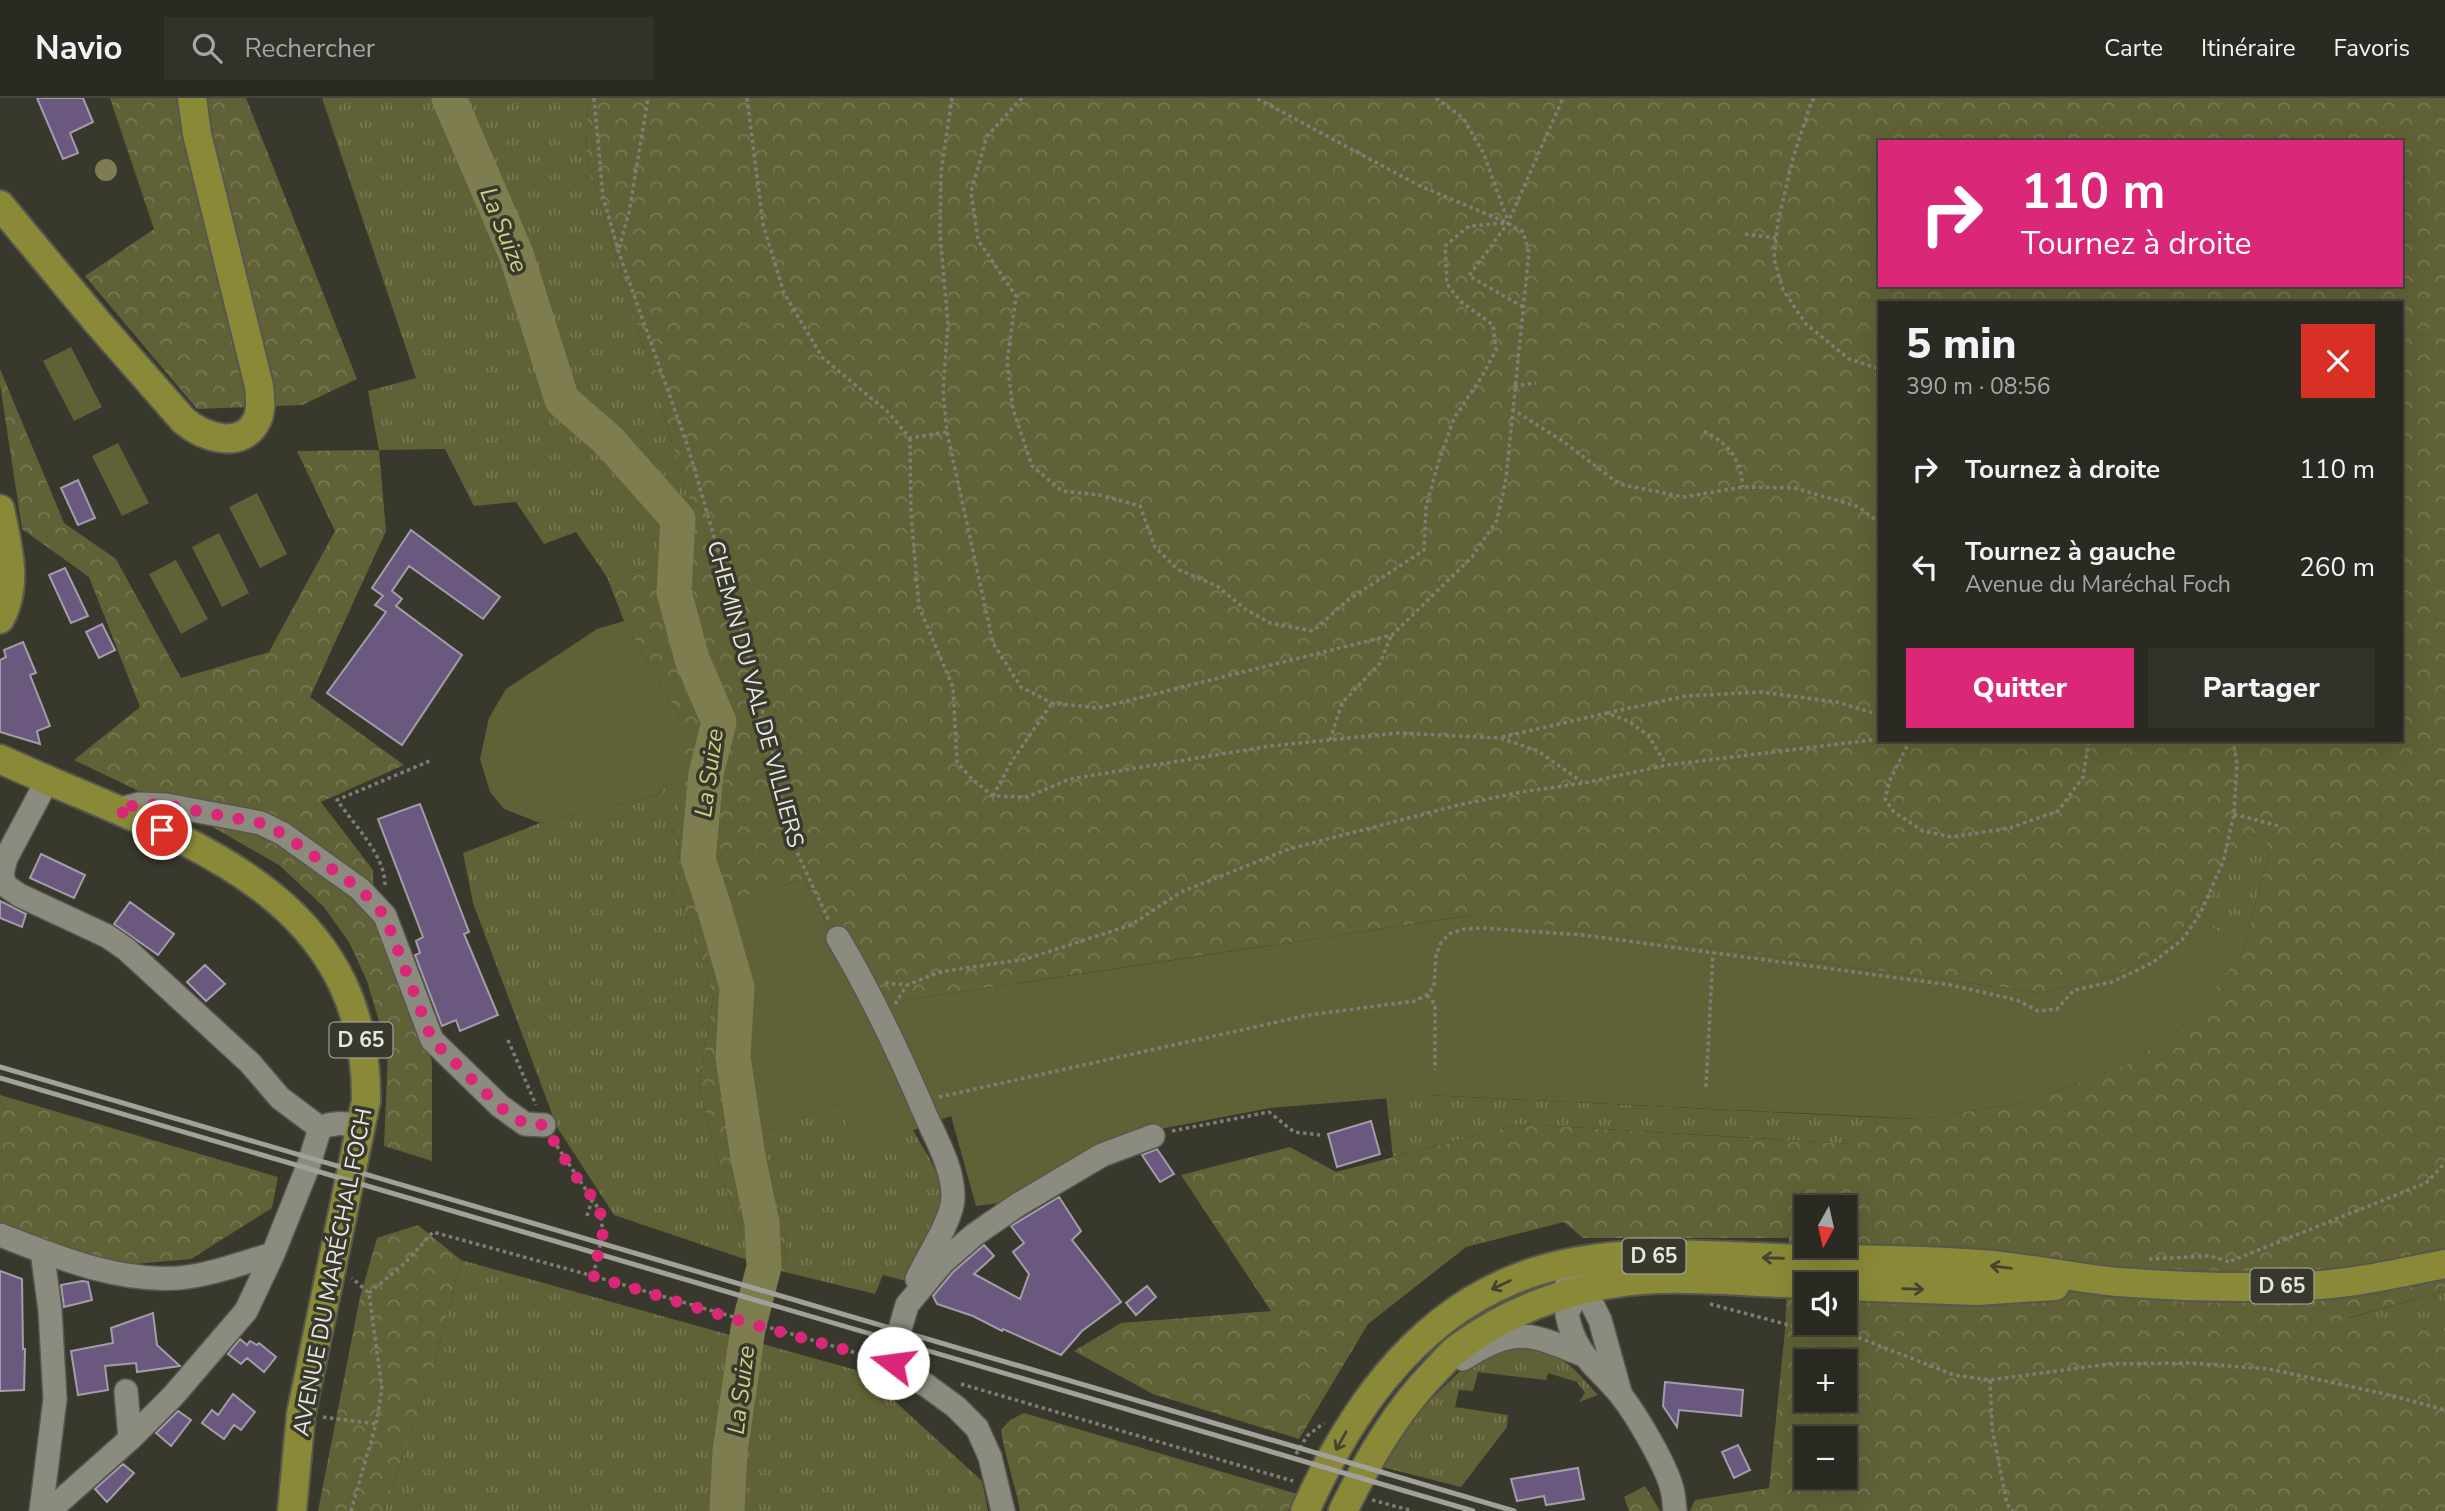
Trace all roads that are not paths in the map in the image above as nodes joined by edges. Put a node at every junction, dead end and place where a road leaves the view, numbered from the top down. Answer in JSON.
{"nodes":[{"id":1,"x":192,"y":98,"type":"edge"},
{"id":2,"x":0,"y":205,"type":"edge"},
{"id":3,"x":0,"y":509,"type":"edge"},
{"id":4,"x":0,"y":619,"type":"edge"},
{"id":5,"x":0,"y":760,"type":"edge"},
{"id":6,"x":47,"y":781,"type":"junction"},
{"id":7,"x":117,"y":810,"type":"junction"},
{"id":8,"x":838,"y":938,"type":"road end"},
{"id":9,"x":544,"y":1125,"type":"road end"},
{"id":10,"x":363,"y":1126,"type":"junction"},
{"id":11,"x":320,"y":1128,"type":"junction"},
{"id":12,"x":1153,"y":1136,"type":"road end"},
{"id":13,"x":0,"y":1235,"type":"edge"},
{"id":14,"x":41,"y":1251,"type":"junction"},
{"id":15,"x":273,"y":1254,"type":"junction"},
{"id":16,"x":1594,"y":1258,"type":"junction"},
{"id":17,"x":2445,"y":1264,"type":"edge"},
{"id":18,"x":1549,"y":1268,"type":"junction"},
{"id":19,"x":2117,"y":1282,"type":"junction"},
{"id":20,"x":1794,"y":1284,"type":"edge"},
{"id":21,"x":1612,"y":1285,"type":"junction"},
{"id":22,"x":1857,"y":1286,"type":"edge"},
{"id":23,"x":1576,"y":1290,"type":"junction"},
{"id":24,"x":907,"y":1305,"type":"junction"},
{"id":25,"x":1600,"y":1320,"type":"junction"},
{"id":26,"x":1581,"y":1354,"type":"junction"},
{"id":27,"x":1424,"y":1382,"type":"junction"},
{"id":28,"x":126,"y":1391,"type":"dead end"},
{"id":29,"x":1621,"y":1395,"type":"junction"},
{"id":30,"x":130,"y":1439,"type":"junction"},
{"id":31,"x":1310,"y":1499,"type":"edge"},
{"id":32,"x":41,"y":1511,"type":"edge"},
{"id":33,"x":49,"y":1511,"type":"edge"},
{"id":34,"x":292,"y":1511,"type":"edge"},
{"id":35,"x":1003,"y":1511,"type":"edge"},
{"id":36,"x":1343,"y":1511,"type":"edge"},
{"id":37,"x":1675,"y":1511,"type":"edge"}],
"edges":[{"from":1,"to":2,"type":"main road"},
{"from":3,"to":4,"type":"main road"},
{"from":5,"to":6,"type":"main road","name":"AVENUE DU MARÉCHAL FOCH","number":"D 65"},
{"from":6,"to":7,"type":"main road","name":"AVENUE DU MARÉCHAL FOCH","number":"D 65"},
{"from":6,"to":11,"type":"street","name":"AVENUE DU MARÉCHAL FOCH"},
{"from":7,"to":9,"type":"street"},
{"from":7,"to":10,"type":"main road","name":"AVENUE DU MARÉCHAL FOCH","number":"D 65"},
{"from":8,"to":24,"type":"street"},
{"from":10,"to":11,"type":"street"},
{"from":10,"to":34,"type":"main road","name":"AVENUE DU MARÉCHAL FOCH","number":"D 65"},
{"from":11,"to":15,"type":"street"},
{"from":12,"to":24,"type":"street"},
{"from":13,"to":14,"type":"street"},
{"from":14,"to":15,"type":"street"},
{"from":14,"to":32,"type":"street"},
{"from":15,"to":30,"type":"street"},
{"from":16,"to":18,"type":"main road","number":"D 65"},
{"from":19,"to":16,"type":"main road","number":"D 65","one_way":true},
{"from":16,"to":23,"type":"street"},
{"from":17,"to":19,"type":"main road","number":"D 65"},
{"from":18,"to":23,"type":"street"},
{"from":18,"to":31,"type":"main road","number":"D 65","one_way":true},
{"from":22,"to":19,"type":"main road","number":"D 65","one_way":true},
{"from":20,"to":21,"type":"main road","number":"D 65"},
{"from":21,"to":23,"type":"main road","number":"D 65"},
{"from":21,"to":25,"type":"street"},
{"from":23,"to":25,"type":"street"},
{"from":23,"to":26,"type":"street"},
{"from":23,"to":27,"type":"main road","number":"D 65"},
{"from":24,"to":35,"type":"street"},
{"from":25,"to":29,"type":"street"},
{"from":26,"to":27,"type":"street"},
{"from":26,"to":29,"type":"street"},
{"from":27,"to":36,"type":"main road","number":"D 65"},
{"from":28,"to":30,"type":"street"},
{"from":29,"to":37,"type":"street"},
{"from":30,"to":33,"type":"street"}]}
